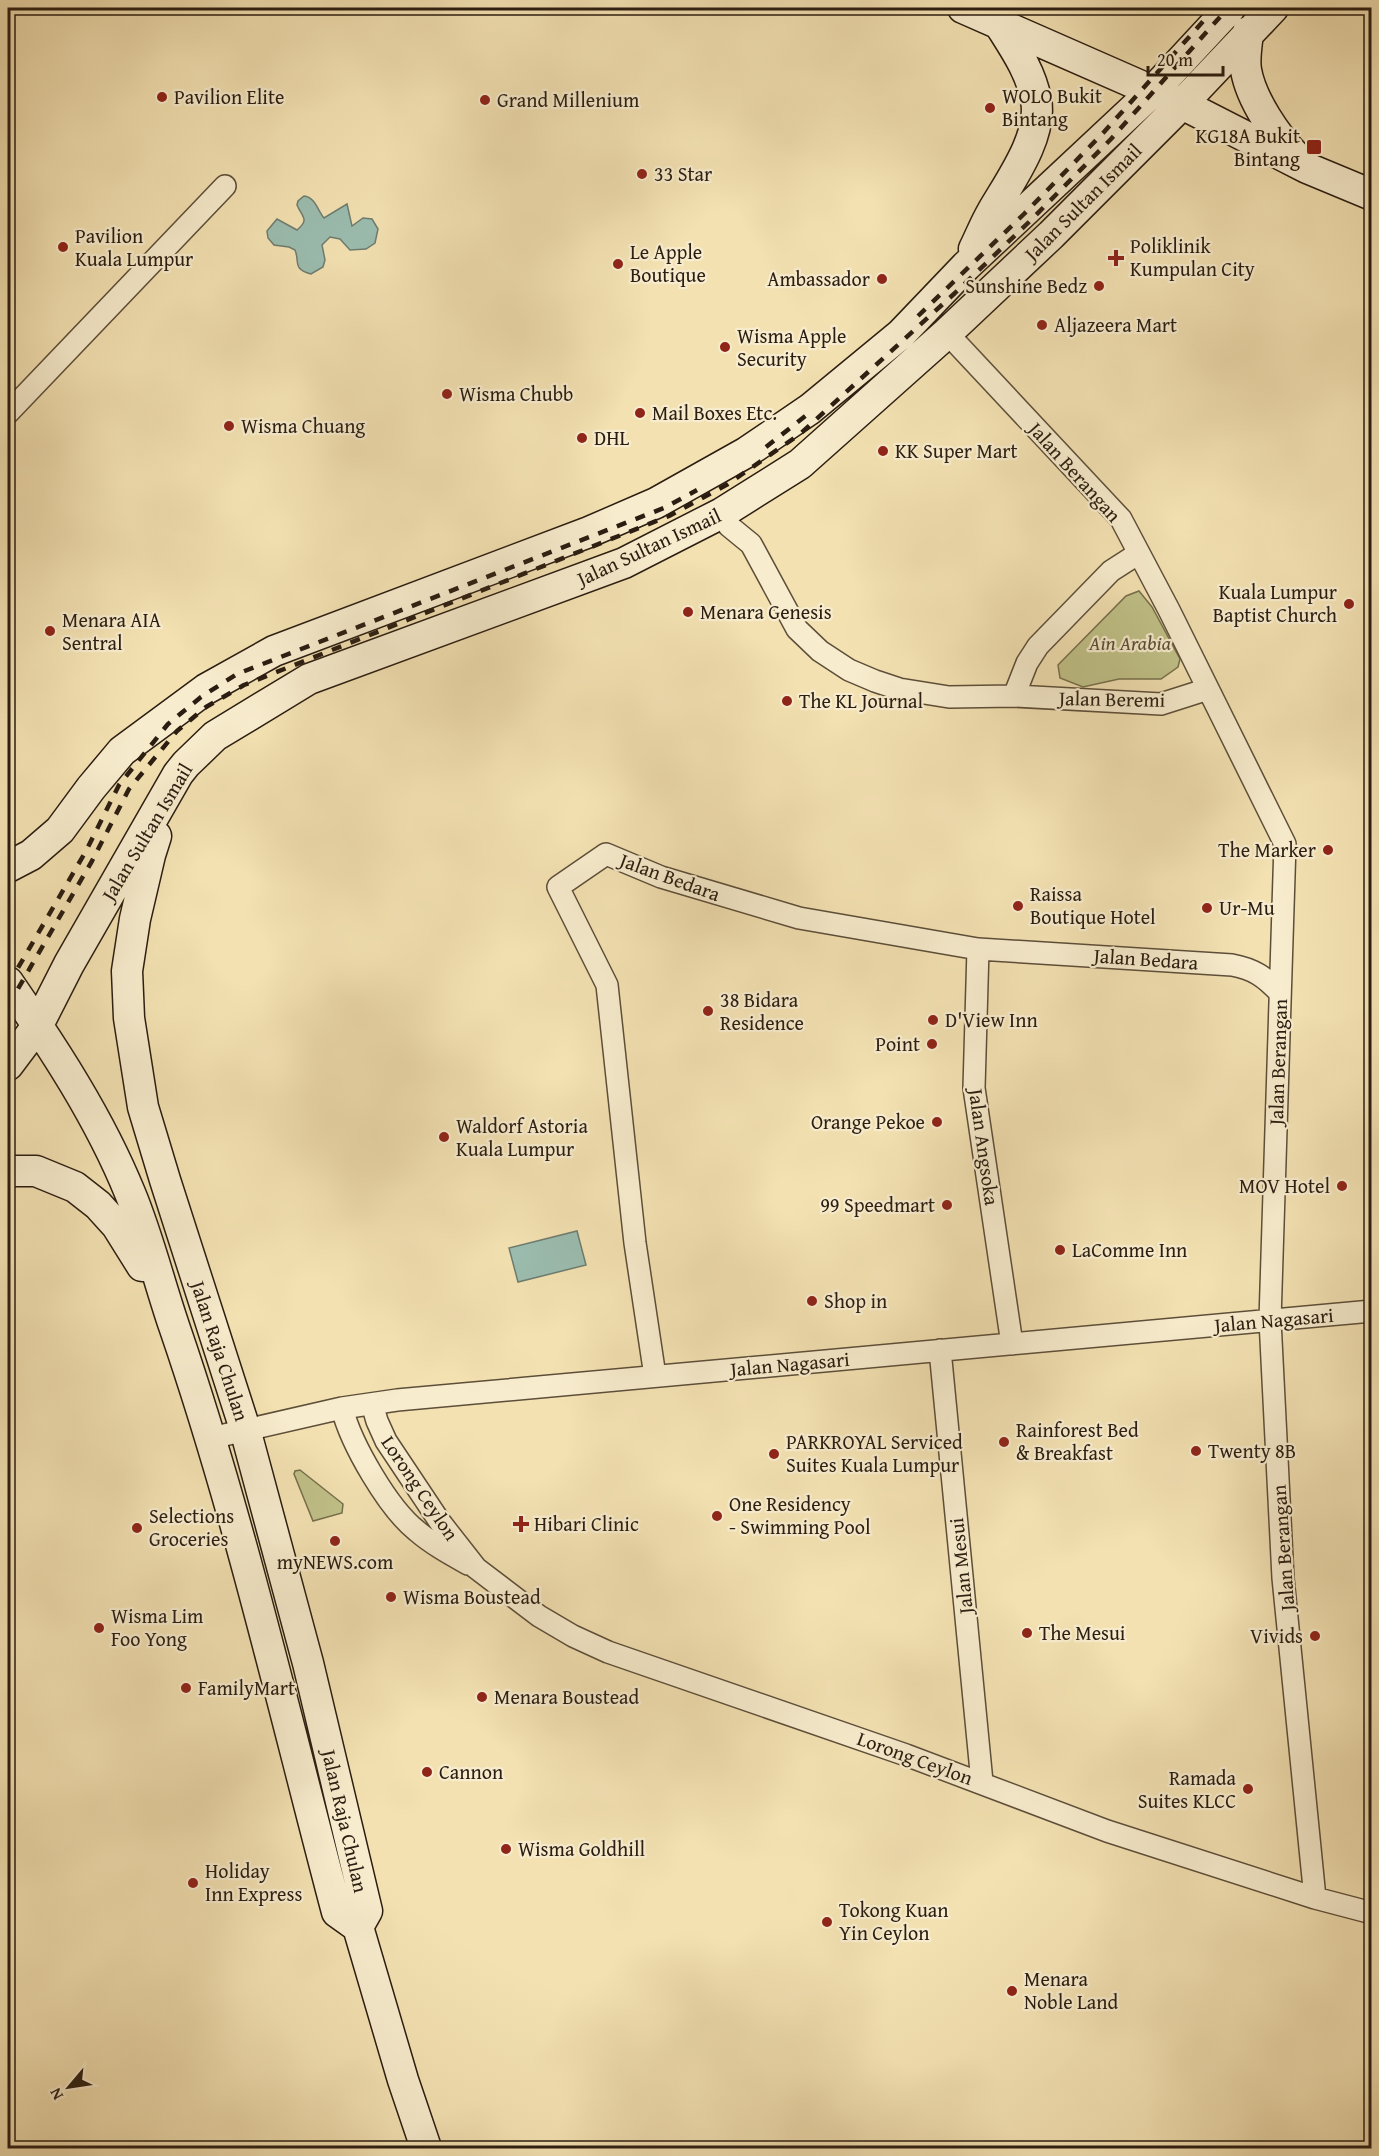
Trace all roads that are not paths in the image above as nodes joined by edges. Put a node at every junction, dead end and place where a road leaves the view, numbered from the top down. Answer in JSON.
{"nodes":[{"id":1,"x":963,"y":8,"type":"edge"},
{"id":2,"x":1230,"y":8,"type":"edge"},
{"id":3,"x":1273,"y":8,"type":"edge"},
{"id":4,"x":998,"y":22,"type":"junction"},
{"id":5,"x":1248,"y":32,"type":"junction"},
{"id":6,"x":1153,"y":91,"type":"junction"},
{"id":7,"x":1182,"y":104,"type":"junction"},
{"id":8,"x":1307,"y":168,"type":"junction"},
{"id":9,"x":225,"y":186,"type":"dead end"},
{"id":10,"x":1371,"y":195,"type":"edge"},
{"id":11,"x":966,"y":266,"type":"junction"},
{"id":12,"x":947,"y":333,"type":"junction"},
{"id":13,"x":8,"y":413,"type":"edge"},
{"id":14,"x":722,"y":513,"type":"junction"},
{"id":15,"x":1139,"y":553,"type":"junction"},
{"id":16,"x":1208,"y":689,"type":"junction"},
{"id":17,"x":1014,"y":696,"type":"junction"},
{"id":18,"x":178,"y":774,"type":"junction"},
{"id":19,"x":8,"y":867,"type":"edge"},
{"id":20,"x":978,"y":949,"type":"junction"},
{"id":21,"x":8,"y":982,"type":"edge"},
{"id":22,"x":1280,"y":993,"type":"junction"},
{"id":23,"x":38,"y":1026,"type":"junction"},
{"id":24,"x":8,"y":1065,"type":"edge"},
{"id":25,"x":8,"y":1171,"type":"edge"},
{"id":26,"x":1371,"y":1311,"type":"edge"},
{"id":27,"x":1270,"y":1320,"type":"junction"},
{"id":28,"x":175,"y":1327,"type":"junction"},
{"id":29,"x":1012,"y":1344,"type":"junction"},
{"id":30,"x":940,"y":1350,"type":"junction"},
{"id":31,"x":655,"y":1376,"type":"junction"},
{"id":32,"x":372,"y":1404,"type":"junction"},
{"id":33,"x":342,"y":1408,"type":"junction"},
{"id":34,"x":245,"y":1429,"type":"junction"},
{"id":35,"x":211,"y":1438,"type":"junction"},
{"id":36,"x":476,"y":1568,"type":"junction"},
{"id":37,"x":982,"y":1782,"type":"junction"},
{"id":38,"x":1316,"y":1898,"type":"junction"},
{"id":39,"x":1371,"y":1912,"type":"edge"},
{"id":40,"x":358,"y":1927,"type":"junction"},
{"id":41,"x":426,"y":2148,"type":"edge"}],
"edges":[{"from":1,"to":4,"type":"main road"},
{"from":2,"to":6,"type":"main road","name":"Jalan Sultan Ismail"},
{"from":3,"to":5,"type":"main road","name":"Jalan Sultan Ismail"},
{"from":4,"to":6,"type":"main road"},
{"from":4,"to":11,"type":"main road"},
{"from":5,"to":7,"type":"main road","name":"Jalan Sultan Ismail"},
{"from":5,"to":8,"type":"main road"},
{"from":6,"to":7,"type":"main road"},
{"from":6,"to":11,"type":"main road","name":"Jalan Sultan Ismail"},
{"from":7,"to":8,"type":"main road"},
{"from":7,"to":12,"type":"main road","name":"Jalan Sultan Ismail"},
{"from":8,"to":10,"type":"main road"},
{"from":9,"to":13,"type":"street"},
{"from":11,"to":19,"type":"main road","name":"Jalan Sultan Ismail"},
{"from":12,"to":14,"type":"main road","name":"Jalan Sultan Ismail"},
{"from":12,"to":15,"type":"street","name":"Jalan Berangan"},
{"from":14,"to":17,"type":"street","name":"Jalan Beremi"},
{"from":14,"to":18,"type":"main road","name":"Jalan Sultan Ismail"},
{"from":15,"to":16,"type":"street","name":"Jalan Berangan"},
{"from":15,"to":17,"type":"street"},
{"from":16,"to":17,"type":"street","name":"Jalan Beremi"},
{"from":16,"to":22,"type":"street","name":"Jalan Berangan"},
{"from":18,"to":23,"type":"main road","name":"Jalan Sultan Ismail"},
{"from":18,"to":34,"type":"main road","name":"Jalan Raja Chulan"},
{"from":20,"to":22,"type":"street","name":"Jalan Bedara"},
{"from":20,"to":29,"type":"street","name":"Jalan Angsoka"},
{"from":20,"to":31,"type":"street","name":"Jalan Bedara"},
{"from":21,"to":23,"type":"main road","name":"Jalan Raja Chulan"},
{"from":22,"to":27,"type":"street","name":"Jalan Berangan"},
{"from":23,"to":24,"type":"main road","name":"Jalan Sultan Ismail"},
{"from":23,"to":28,"type":"main road","name":"Jalan Raja Chulan"},
{"from":25,"to":28,"type":"main road"},
{"from":26,"to":27,"type":"street","name":"Jalan Nagasari"},
{"from":27,"to":29,"type":"street","name":"Jalan Nagasari"},
{"from":27,"to":38,"type":"street","name":"Jalan Berangan"},
{"from":28,"to":35,"type":"main road","name":"Jalan Raja Chulan"},
{"from":29,"to":30,"type":"street","name":"Jalan Nagasari"},
{"from":30,"to":31,"type":"street","name":"Jalan Nagasari"},
{"from":30,"to":37,"type":"street","name":"Jalan Mesui"},
{"from":31,"to":32,"type":"street","name":"Jalan Nagasari"},
{"from":32,"to":33,"type":"street","name":"Jalan Nagasari"},
{"from":32,"to":36,"type":"street","name":"Lorong Ceylon"},
{"from":33,"to":34,"type":"street","name":"Jalan Nagasari"},
{"from":33,"to":36,"type":"street","name":"Lorong Ceylon"},
{"from":34,"to":35,"type":"street","name":"Jalan Nagasari"},
{"from":34,"to":40,"type":"main road","name":"Jalan Raja Chulan"},
{"from":35,"to":40,"type":"main road","name":"Jalan Raja Chulan"},
{"from":36,"to":37,"type":"street","name":"Lorong Ceylon"},
{"from":37,"to":38,"type":"street","name":"Lorong Ceylon"},
{"from":38,"to":39,"type":"street","name":"Lorong Ceylon"},
{"from":40,"to":41,"type":"main road","name":"Jalan Raja Chulan"}]}
